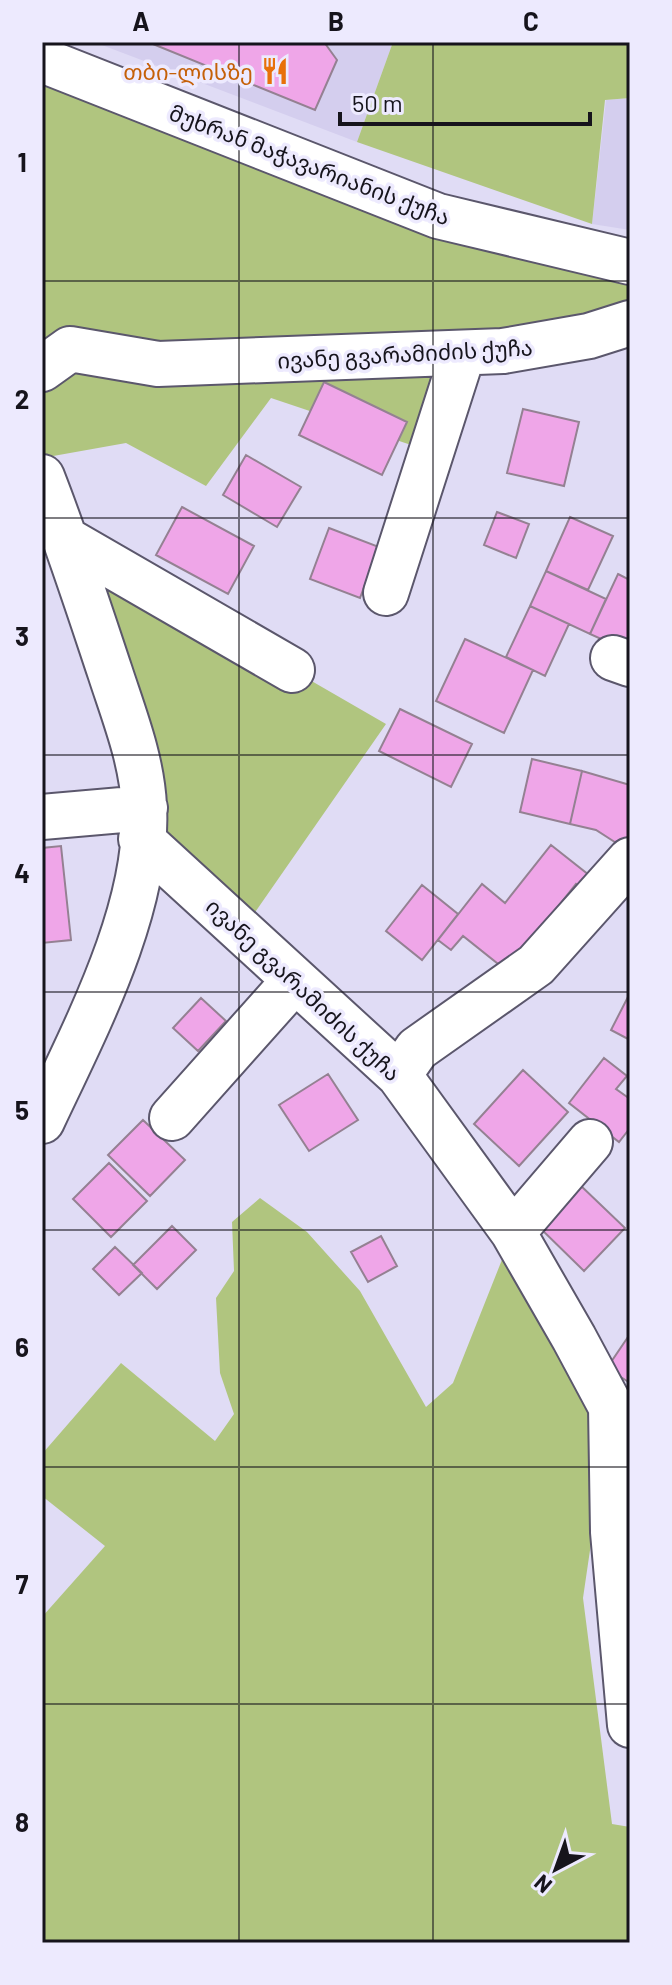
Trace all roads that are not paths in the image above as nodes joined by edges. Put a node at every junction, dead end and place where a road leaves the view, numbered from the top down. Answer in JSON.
{"nodes":[{"id":1,"x":42,"y":60,"type":"edge"},
{"id":2,"x":630,"y":262,"type":"edge"},
{"id":3,"x":630,"y":323,"type":"edge"},
{"id":4,"x":463,"y":353,"type":"junction"},
{"id":5,"x":42,"y":369,"type":"edge"},
{"id":6,"x":42,"y":477,"type":"edge"},
{"id":7,"x":67,"y":540,"type":"junction"},
{"id":8,"x":386,"y":593,"type":"dead end"},
{"id":9,"x":292,"y":670,"type":"dead end"},
{"id":10,"x":42,"y":817,"type":"edge"},
{"id":11,"x":143,"y":824,"type":"junction"},
{"id":12,"x":630,"y":860,"type":"edge"},
{"id":13,"x":295,"y":980,"type":"junction"},
{"id":14,"x":399,"y":1075,"type":"junction"},
{"id":15,"x":172,"y":1118,"type":"dead end"},
{"id":16,"x":42,"y":1121,"type":"edge"},
{"id":17,"x":590,"y":1142,"type":"dead end"},
{"id":18,"x":513,"y":1232,"type":"junction"},
{"id":19,"x":621,"y":1412,"type":"edge"},
{"id":20,"x":630,"y":1725,"type":"edge"}],
"edges":[{"from":1,"to":2,"type":"street","name":"მუხრან მაჭავარიანის ქუჩა"},
{"from":3,"to":4,"type":"street","name":"ივანე გვარამიძის ქუჩა"},
{"from":4,"to":5,"type":"street","name":"ივანე გვარამიძის ქუჩა"},
{"from":4,"to":8,"type":"street"},
{"from":6,"to":7,"type":"street"},
{"from":7,"to":9,"type":"street"},
{"from":7,"to":11,"type":"street"},
{"from":10,"to":11,"type":"street"},
{"from":11,"to":13,"type":"street","name":"ივანე გვარამიძის ქუჩა"},
{"from":11,"to":16,"type":"street"},
{"from":12,"to":14,"type":"street"},
{"from":13,"to":14,"type":"street","name":"ივანე გვარამიძის ქუჩა"},
{"from":13,"to":15,"type":"street"},
{"from":14,"to":18,"type":"street","name":"ივანე გვარამიძის ქუჩა"},
{"from":17,"to":18,"type":"street"},
{"from":18,"to":19,"type":"street","name":"ივანე გვარამიძის ქუჩა"},
{"from":19,"to":20,"type":"street","name":"ივანე გვარამიძის ქუჩა"}]}
